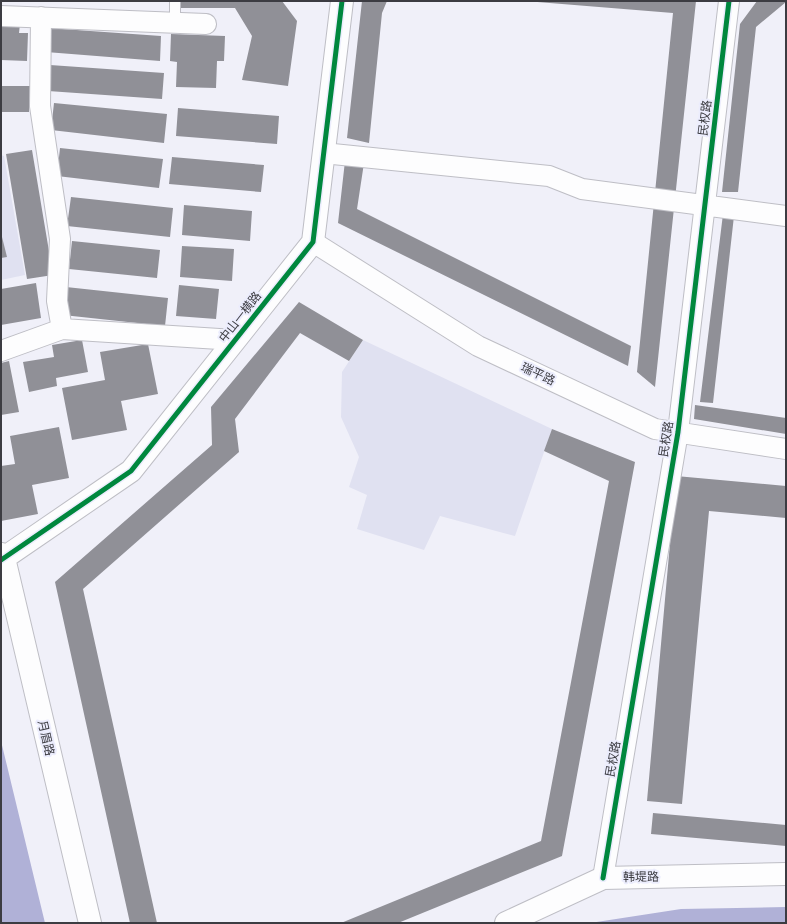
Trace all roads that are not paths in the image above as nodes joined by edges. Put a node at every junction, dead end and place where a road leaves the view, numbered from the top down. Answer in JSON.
{"nodes":[{"id":1,"x":175,"y":1,"type":"edge"},
{"id":2,"x":342,"y":1,"type":"edge"},
{"id":3,"x":729,"y":1,"type":"edge"},
{"id":4,"x":1,"y":16,"type":"edge"},
{"id":5,"x":41,"y":17,"type":"junction"},
{"id":6,"x":175,"y":23,"type":"junction"},
{"id":7,"x":206,"y":24,"type":"dead end"},
{"id":8,"x":323,"y":154,"type":"junction"},
{"id":9,"x":705,"y":204,"type":"junction"},
{"id":10,"x":786,"y":216,"type":"edge"},
{"id":11,"x":312,"y":242,"type":"junction"},
{"id":12,"x":62,"y":329,"type":"junction"},
{"id":13,"x":235,"y":340,"type":"junction"},
{"id":14,"x":1,"y":350,"type":"edge"},
{"id":15,"x":678,"y":432,"type":"junction"},
{"id":16,"x":786,"y":449,"type":"edge"},
{"id":17,"x":2,"y":557,"type":"edge"},
{"id":18,"x":786,"y":874,"type":"edge"},
{"id":19,"x":603,"y":878,"type":"junction"},
{"id":20,"x":90,"y":923,"type":"edge"},
{"id":21,"x":506,"y":923,"type":"edge"}],
"edges":[{"from":1,"to":6,"type":"lane"},
{"from":2,"to":8,"type":"street"},
{"from":3,"to":9,"type":"street","name":"民权路"},
{"from":4,"to":5,"type":"street"},
{"from":5,"to":6,"type":"street"},
{"from":5,"to":12,"type":"street"},
{"from":6,"to":7,"type":"street"},
{"from":8,"to":9,"type":"street"},
{"from":8,"to":11,"type":"street"},
{"from":9,"to":10,"type":"street"},
{"from":9,"to":15,"type":"street","name":"民权路"},
{"from":11,"to":13,"type":"street","name":"中山一横路"},
{"from":11,"to":15,"type":"street","name":"瑞平路"},
{"from":12,"to":13,"type":"street"},
{"from":12,"to":14,"type":"street"},
{"from":13,"to":17,"type":"street","name":"中山一横路"},
{"from":15,"to":16,"type":"street","name":"瑞平路"},
{"from":15,"to":19,"type":"street","name":"民权路"},
{"from":17,"to":20,"type":"street","name":"月眉路"},
{"from":18,"to":19,"type":"street","name":"韩堤路"},
{"from":19,"to":21,"type":"street","name":"韩堤路"}]}
